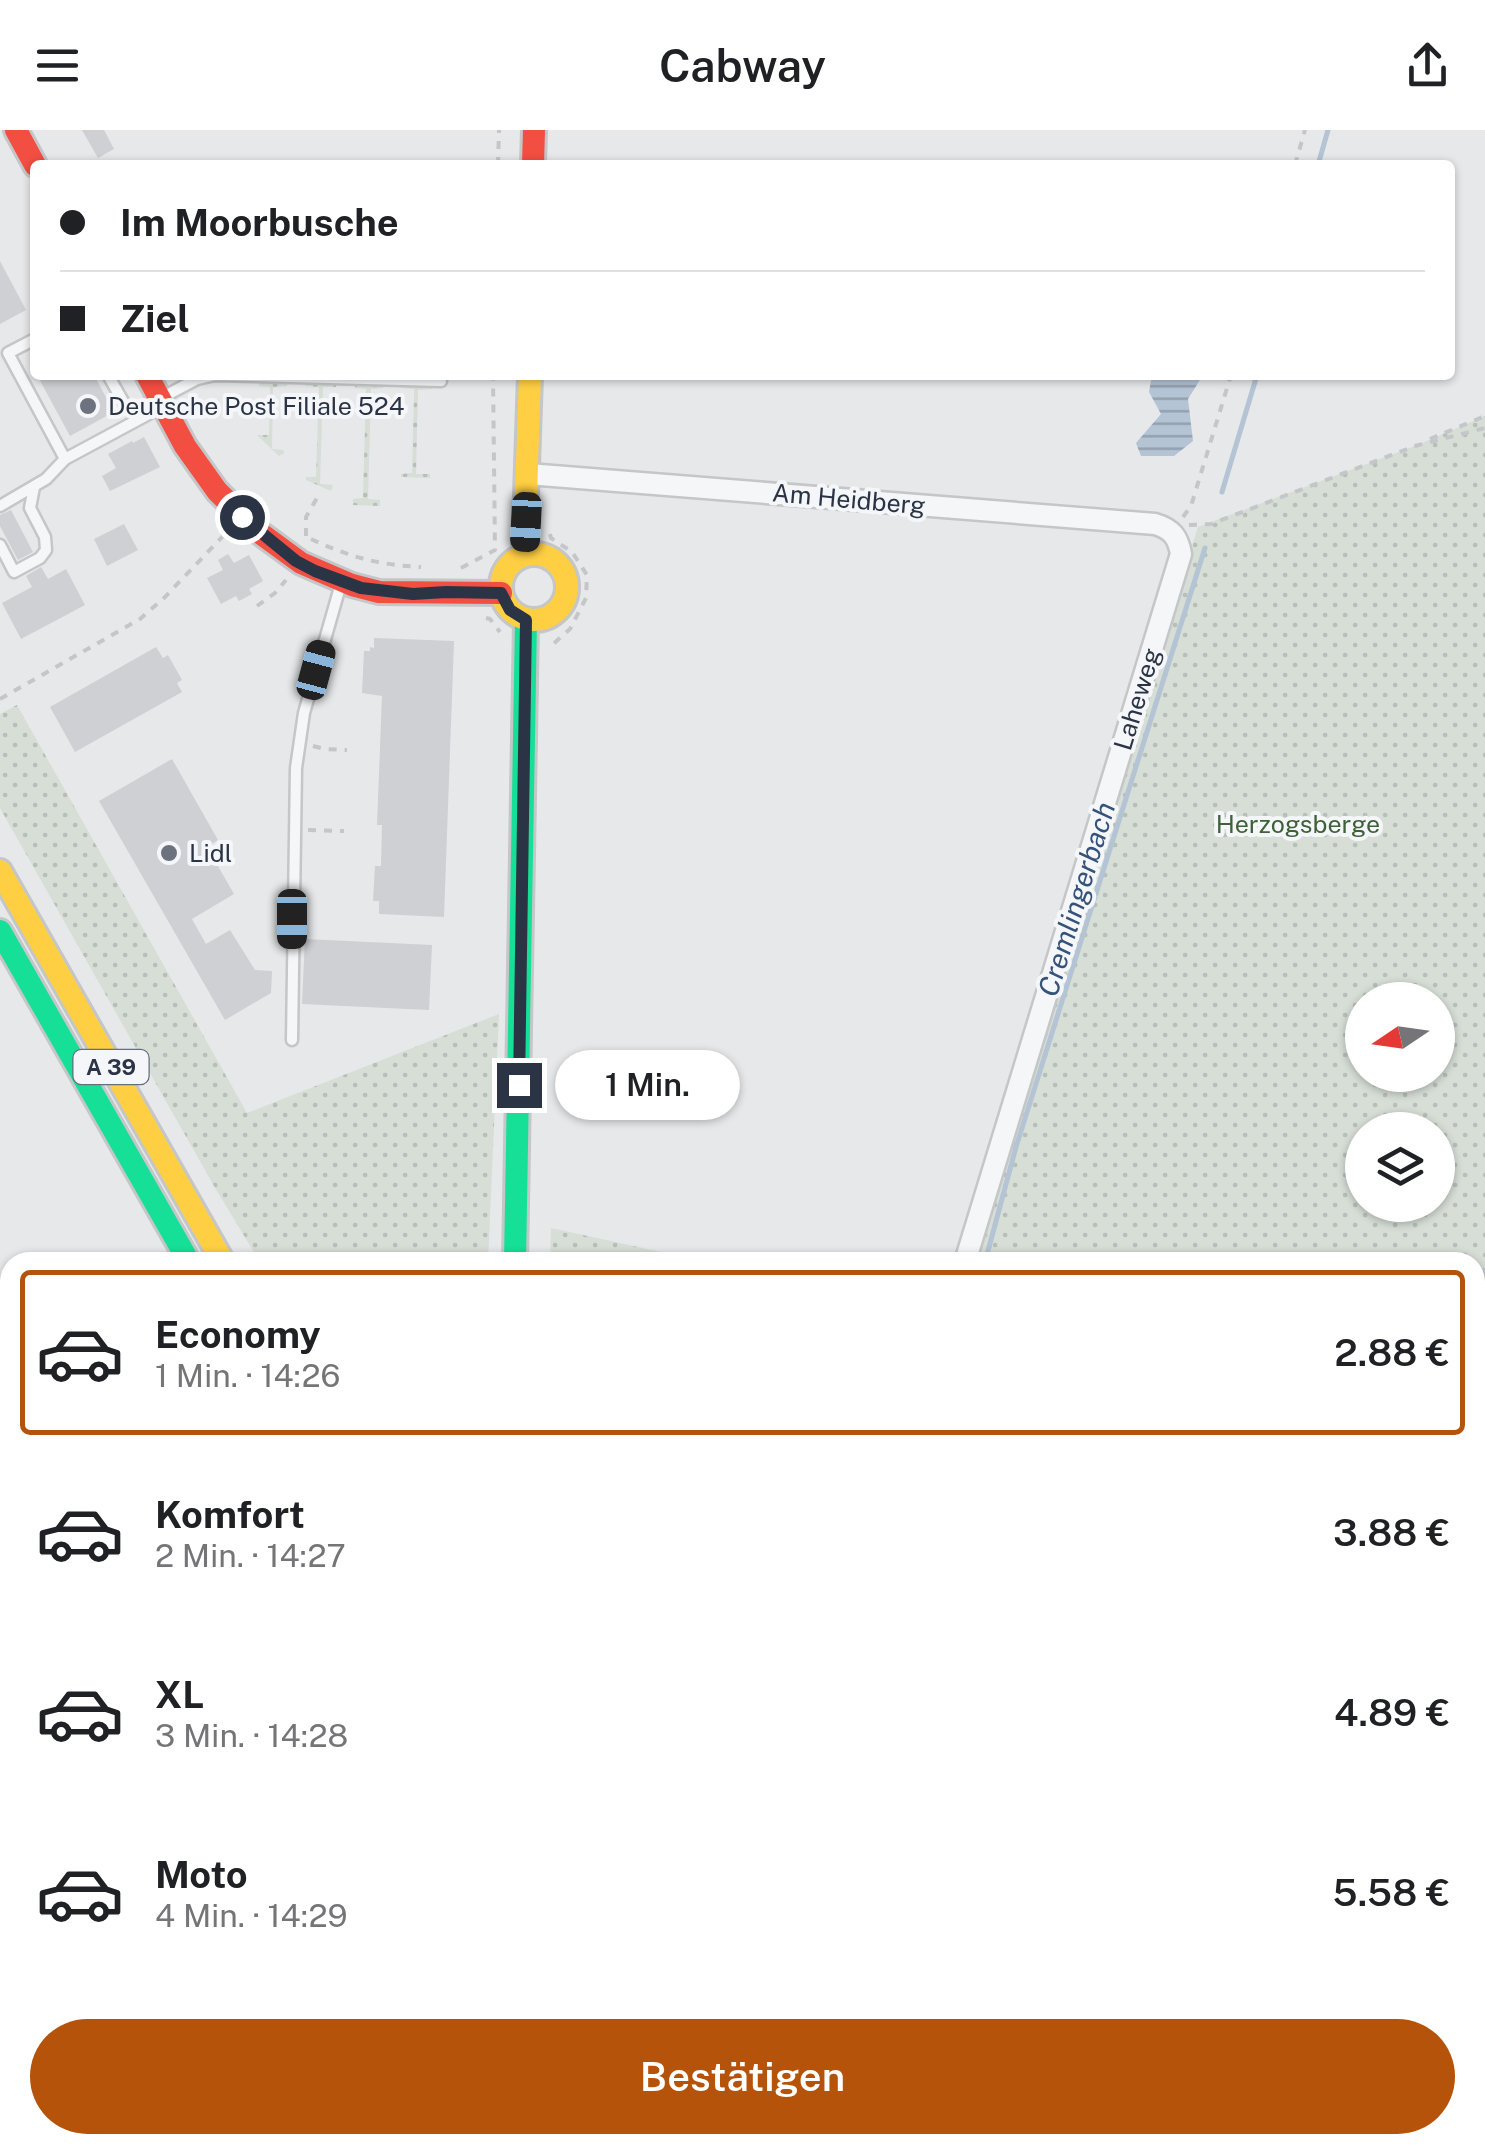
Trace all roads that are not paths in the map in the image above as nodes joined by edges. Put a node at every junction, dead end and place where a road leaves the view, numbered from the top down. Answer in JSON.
{"nodes":[{"id":1,"x":16,"y":130,"type":"edge"},
{"id":2,"x":534,"y":130,"type":"edge"},
{"id":3,"x":32,"y":160,"type":"edge"},
{"id":4,"x":533,"y":160,"type":"edge"},
{"id":5,"x":30,"y":342,"type":"edge"},
{"id":6,"x":111,"y":380,"type":"edge"},
{"id":7,"x":151,"y":380,"type":"edge"},
{"id":8,"x":198,"y":380,"type":"edge"},
{"id":9,"x":404,"y":380,"type":"edge"},
{"id":10,"x":530,"y":380,"type":"edge"},
{"id":11,"x":441,"y":381,"type":"dead end"},
{"id":12,"x":162,"y":402,"type":"junction"},
{"id":13,"x":124,"y":405,"type":"dead end"},
{"id":14,"x":65,"y":459,"type":"junction"},
{"id":15,"x":528,"y":474,"type":"junction"},
{"id":16,"x":34,"y":487,"type":"junction"},
{"id":17,"x":0,"y":506,"type":"edge"},
{"id":18,"x":1170,"y":530,"type":"joint"},
{"id":19,"x":0,"y":545,"type":"edge"},
{"id":20,"x":524,"y":555,"type":"junction"},
{"id":21,"x":342,"y":582,"type":"junction"},
{"id":22,"x":501,"y":593,"type":"junction"},
{"id":23,"x":526,"y":620,"type":"junction"},
{"id":24,"x":0,"y":871,"type":"edge"},
{"id":25,"x":0,"y":932,"type":"edge"},
{"id":26,"x":292,"y":1040,"type":"dead end"},
{"id":27,"x":184,"y":1252,"type":"edge"},
{"id":28,"x":217,"y":1252,"type":"edge"},
{"id":29,"x":516,"y":1252,"type":"edge"},
{"id":30,"x":968,"y":1252,"type":"edge"}],
"edges":[{"from":1,"to":3,"type":"main road"},
{"from":2,"to":4,"type":"main road"},
{"from":5,"to":14,"type":"lane"},
{"from":6,"to":13,"type":"lane"},
{"from":7,"to":12,"type":"main road"},
{"from":8,"to":12,"type":"lane"},
{"from":9,"to":11,"type":"lane"},
{"from":10,"to":15,"type":"main road"},
{"from":12,"to":14,"type":"lane"},
{"from":12,"to":21,"type":"main road"},
{"from":14,"to":16,"type":"lane"},
{"from":15,"to":18,"type":"street","name":"Am Heidberg"},
{"from":15,"to":20,"type":"main road"},
{"from":16,"to":17,"type":"lane"},
{"from":16,"to":19,"type":"lane"},
{"from":18,"to":30,"type":"street","name":"Laheweg"},
{"from":20,"to":22,"type":"main road"},
{"from":20,"to":23,"type":"main road"},
{"from":21,"to":22,"type":"main road"},
{"from":21,"to":26,"type":"lane"},
{"from":22,"to":23,"type":"main road"},
{"from":23,"to":29,"type":"main road"},
{"from":24,"to":28,"type":"main road","number":"A 39"},
{"from":25,"to":27,"type":"main road","number":"A 39"}]}
